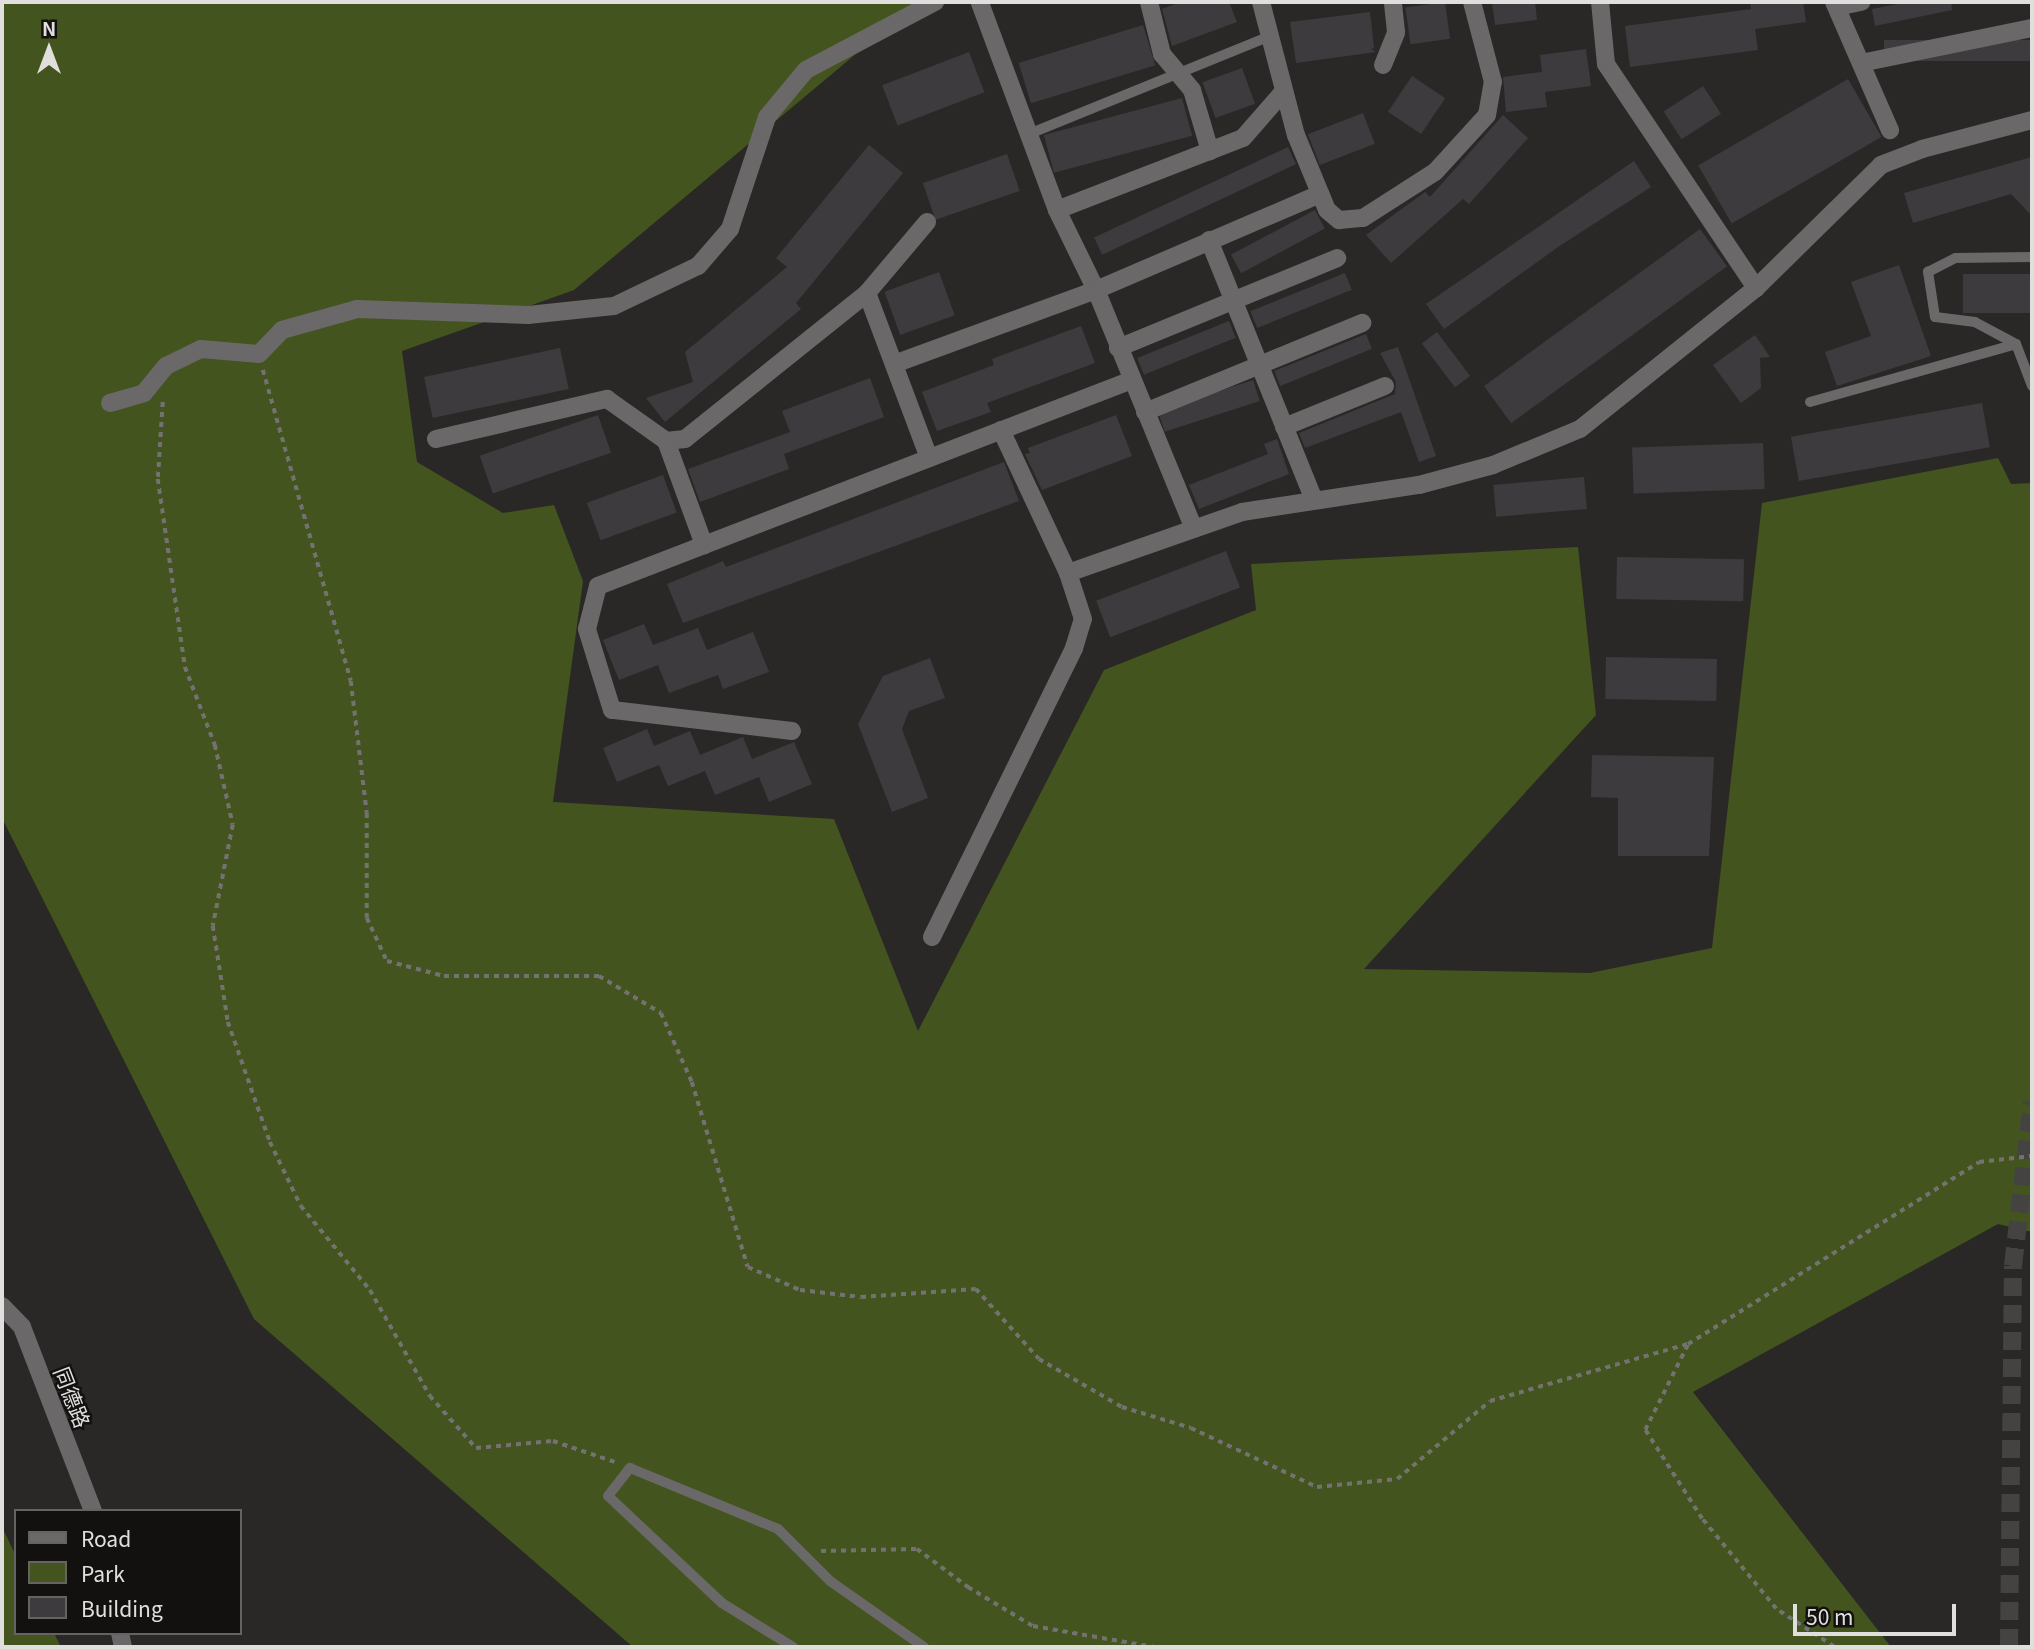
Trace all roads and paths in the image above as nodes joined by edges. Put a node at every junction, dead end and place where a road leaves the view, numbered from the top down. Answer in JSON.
{"nodes":[{"id":1,"x":935,"y":2,"type":"edge"},
{"id":2,"x":979,"y":2,"type":"edge"},
{"id":3,"x":1149,"y":2,"type":"edge"},
{"id":4,"x":1261,"y":2,"type":"edge"},
{"id":5,"x":1394,"y":2,"type":"edge"},
{"id":6,"x":1472,"y":2,"type":"edge"},
{"id":7,"x":1600,"y":2,"type":"edge"},
{"id":8,"x":1861,"y":2,"type":"edge"},
{"id":9,"x":1836,"y":4,"type":"edge"},
{"id":10,"x":2032,"y":28,"type":"edge"},
{"id":11,"x":1270,"y":36,"type":"junction"},
{"id":12,"x":1861,"y":63,"type":"junction"},
{"id":13,"x":1383,"y":65,"type":"dead end"},
{"id":14,"x":1179,"y":74,"type":"junction"},
{"id":15,"x":1284,"y":92,"type":"junction"},
{"id":16,"x":2032,"y":120,"type":"edge"},
{"id":17,"x":1890,"y":130,"type":"dead end"},
{"id":18,"x":1029,"y":134,"type":"junction"},
{"id":19,"x":1210,"y":151,"type":"junction"},
{"id":20,"x":1320,"y":194,"type":"junction"},
{"id":21,"x":1057,"y":210,"type":"junction"},
{"id":22,"x":927,"y":222,"type":"dead end"},
{"id":23,"x":1209,"y":240,"type":"junction"},
{"id":24,"x":2032,"y":257,"type":"edge"},
{"id":25,"x":1337,"y":258,"type":"dead end"},
{"id":26,"x":1756,"y":288,"type":"junction"},
{"id":27,"x":1096,"y":290,"type":"junction"},
{"id":28,"x":867,"y":293,"type":"junction"},
{"id":29,"x":1233,"y":300,"type":"junction"},
{"id":30,"x":1362,"y":323,"type":"dead end"},
{"id":31,"x":2017,"y":344,"type":"junction"},
{"id":32,"x":1118,"y":348,"type":"junction"},
{"id":33,"x":259,"y":355,"type":"junction"},
{"id":34,"x":894,"y":364,"type":"junction"},
{"id":35,"x":1259,"y":365,"type":"junction"},
{"id":36,"x":166,"y":366,"type":"junction"},
{"id":37,"x":1132,"y":380,"type":"junction"},
{"id":38,"x":1385,"y":386,"type":"dead end"},
{"id":39,"x":2032,"y":386,"type":"edge"},
{"id":40,"x":1810,"y":402,"type":"dead end"},
{"id":41,"x":110,"y":403,"type":"dead end"},
{"id":42,"x":1145,"y":412,"type":"junction"},
{"id":43,"x":1284,"y":427,"type":"junction"},
{"id":44,"x":1002,"y":430,"type":"junction"},
{"id":45,"x":436,"y":439,"type":"dead end"},
{"id":46,"x":666,"y":441,"type":"junction"},
{"id":47,"x":929,"y":458,"type":"junction"},
{"id":48,"x":1313,"y":498,"type":"junction"},
{"id":49,"x":1194,"y":529,"type":"junction"},
{"id":50,"x":704,"y":545,"type":"junction"},
{"id":51,"x":1068,"y":573,"type":"junction"},
{"id":52,"x":792,"y":730,"type":"dead end"},
{"id":53,"x":932,"y":937,"type":"dead end"},
{"id":54,"x":2032,"y":1156,"type":"edge"},
{"id":55,"x":2,"y":1306,"type":"edge"},
{"id":56,"x":1688,"y":1344,"type":"junction"},
{"id":57,"x":630,"y":1468,"type":"junction"},
{"id":58,"x":92,"y":1509,"type":"edge"},
{"id":59,"x":801,"y":1553,"type":"junction"},
{"id":60,"x":793,"y":1647,"type":"edge"},
{"id":61,"x":924,"y":1647,"type":"edge"},
{"id":62,"x":1154,"y":1647,"type":"edge"},
{"id":63,"x":1834,"y":1647,"type":"edge"}],
"edges":[{"from":1,"to":33,"type":"street"},
{"from":2,"to":18,"type":"street"},
{"from":3,"to":14,"type":"street"},
{"from":4,"to":11,"type":"street"},
{"from":5,"to":13,"type":"street"},
{"from":6,"to":20,"type":"street"},
{"from":7,"to":26,"type":"street"},
{"from":8,"to":9,"type":"street"},
{"from":9,"to":12,"type":"street"},
{"from":10,"to":12,"type":"street"},
{"from":11,"to":14,"type":"lane"},
{"from":11,"to":15,"type":"street"},
{"from":12,"to":17,"type":"street"},
{"from":14,"to":18,"type":"lane"},
{"from":14,"to":19,"type":"street"},
{"from":15,"to":19,"type":"street"},
{"from":15,"to":20,"type":"street"},
{"from":16,"to":26,"type":"street"},
{"from":18,"to":21,"type":"street"},
{"from":19,"to":21,"type":"street"},
{"from":20,"to":23,"type":"street"},
{"from":21,"to":27,"type":"street"},
{"from":22,"to":28,"type":"street"},
{"from":23,"to":27,"type":"street"},
{"from":23,"to":29,"type":"street"},
{"from":24,"to":31,"type":"lane"},
{"from":25,"to":29,"type":"street"},
{"from":26,"to":48,"type":"street"},
{"from":27,"to":32,"type":"street"},
{"from":27,"to":34,"type":"street"},
{"from":28,"to":34,"type":"street"},
{"from":28,"to":46,"type":"street"},
{"from":29,"to":32,"type":"street"},
{"from":29,"to":35,"type":"street"},
{"from":30,"to":35,"type":"street"},
{"from":31,"to":39,"type":"lane"},
{"from":31,"to":40,"type":"lane"},
{"from":32,"to":37,"type":"street"},
{"from":33,"to":36,"type":"street"},
{"from":33,"to":56,"type":"path"},
{"from":34,"to":47,"type":"street"},
{"from":35,"to":42,"type":"street"},
{"from":35,"to":43,"type":"street"},
{"from":36,"to":41,"type":"street"},
{"from":36,"to":57,"type":"path"},
{"from":37,"to":42,"type":"street"},
{"from":37,"to":44,"type":"street"},
{"from":38,"to":43,"type":"street"},
{"from":42,"to":49,"type":"street"},
{"from":43,"to":48,"type":"street"},
{"from":44,"to":47,"type":"street"},
{"from":44,"to":51,"type":"street"},
{"from":45,"to":46,"type":"street"},
{"from":46,"to":50,"type":"street"},
{"from":47,"to":50,"type":"street"},
{"from":48,"to":49,"type":"street"},
{"from":49,"to":51,"type":"street"},
{"from":50,"to":52,"type":"street"},
{"from":51,"to":53,"type":"street"},
{"from":54,"to":56,"type":"path"},
{"from":55,"to":58,"type":"street","name":"同德路"},
{"from":56,"to":63,"type":"path"},
{"from":57,"to":59,"type":"lane"},
{"from":57,"to":60,"type":"lane"},
{"from":59,"to":61,"type":"lane"},
{"from":59,"to":62,"type":"path"}]}
